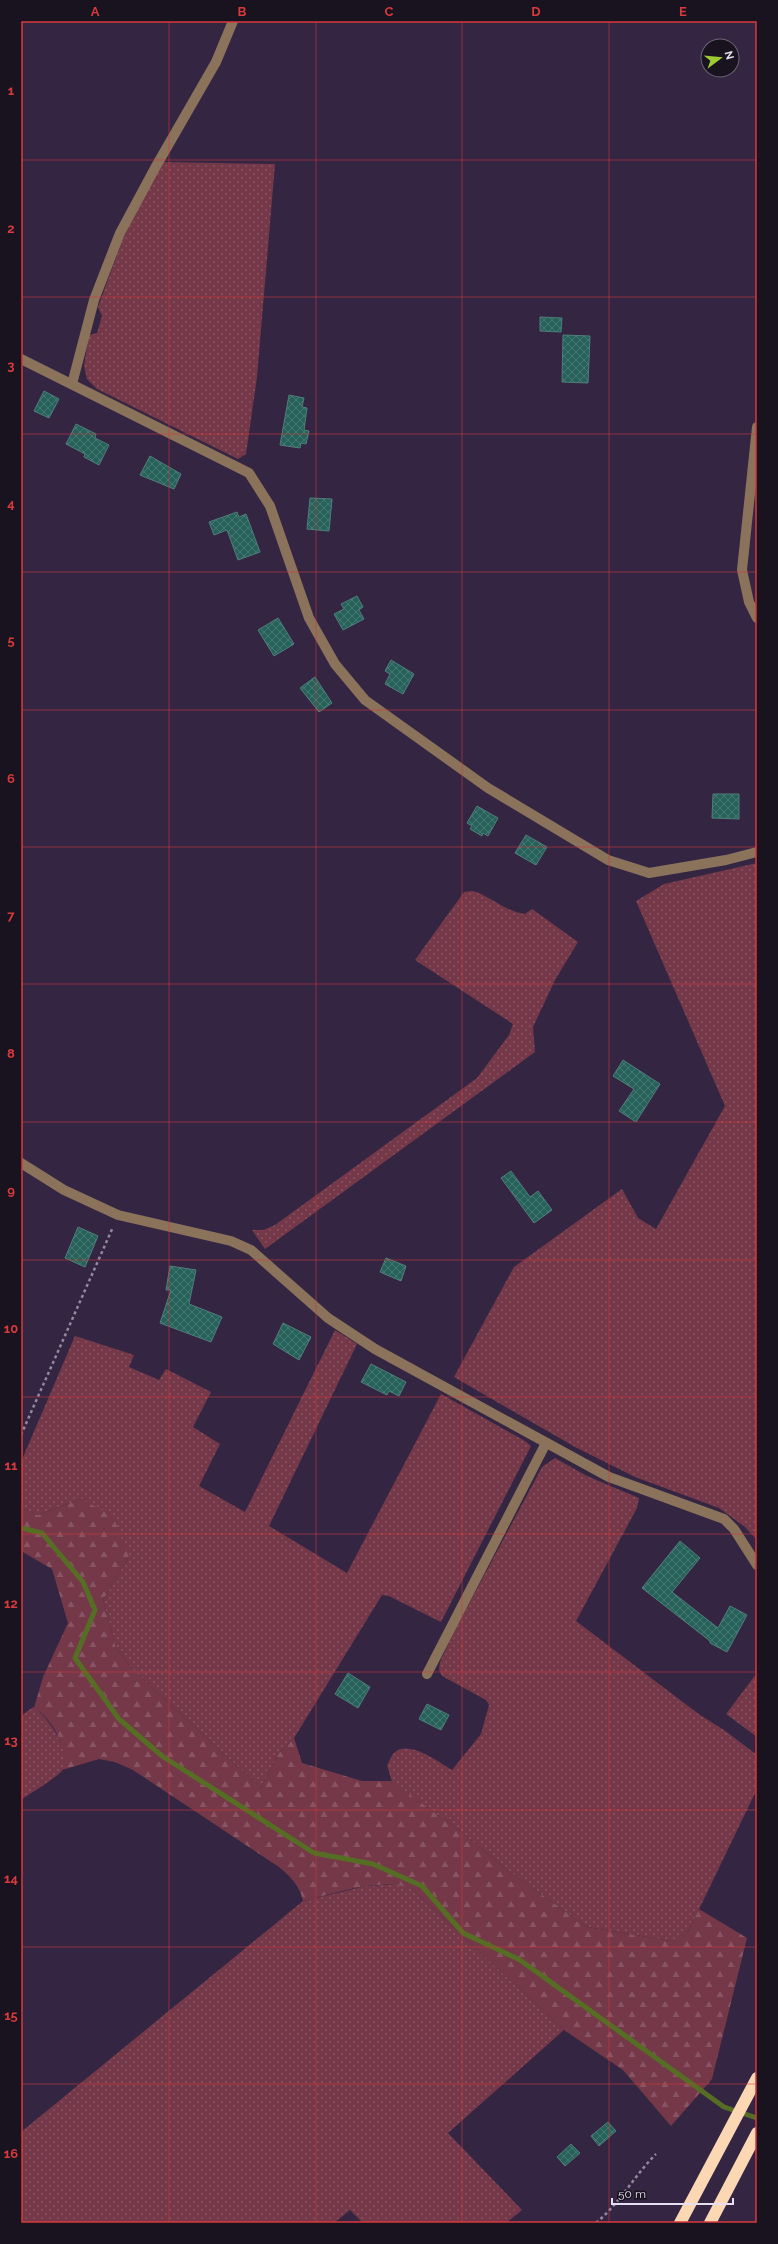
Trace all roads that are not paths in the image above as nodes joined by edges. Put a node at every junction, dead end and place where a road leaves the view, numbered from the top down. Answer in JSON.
{"nodes":[{"id":1,"x":233,"y":21,"type":"edge"},
{"id":2,"x":21,"y":359,"type":"edge"},
{"id":3,"x":72,"y":384,"type":"junction"},
{"id":4,"x":757,"y":427,"type":"edge"},
{"id":5,"x":757,"y":618,"type":"edge"},
{"id":6,"x":757,"y":852,"type":"edge"},
{"id":7,"x":21,"y":1163,"type":"edge"},
{"id":8,"x":546,"y":1443,"type":"junction"},
{"id":9,"x":757,"y":1565,"type":"edge"},
{"id":10,"x":427,"y":1674,"type":"dead end"},
{"id":11,"x":757,"y":2078,"type":"edge"},
{"id":12,"x":757,"y":2133,"type":"edge"},
{"id":13,"x":680,"y":2223,"type":"edge"},
{"id":14,"x":710,"y":2223,"type":"edge"}],
"edges":[{"from":1,"to":3,"type":"street"},
{"from":2,"to":3,"type":"street"},
{"from":3,"to":6,"type":"street"},
{"from":4,"to":5,"type":"street"},
{"from":7,"to":8,"type":"street"},
{"from":8,"to":9,"type":"street"},
{"from":8,"to":10,"type":"street"},
{"from":11,"to":13,"type":"highway"},
{"from":12,"to":14,"type":"highway"}]}
